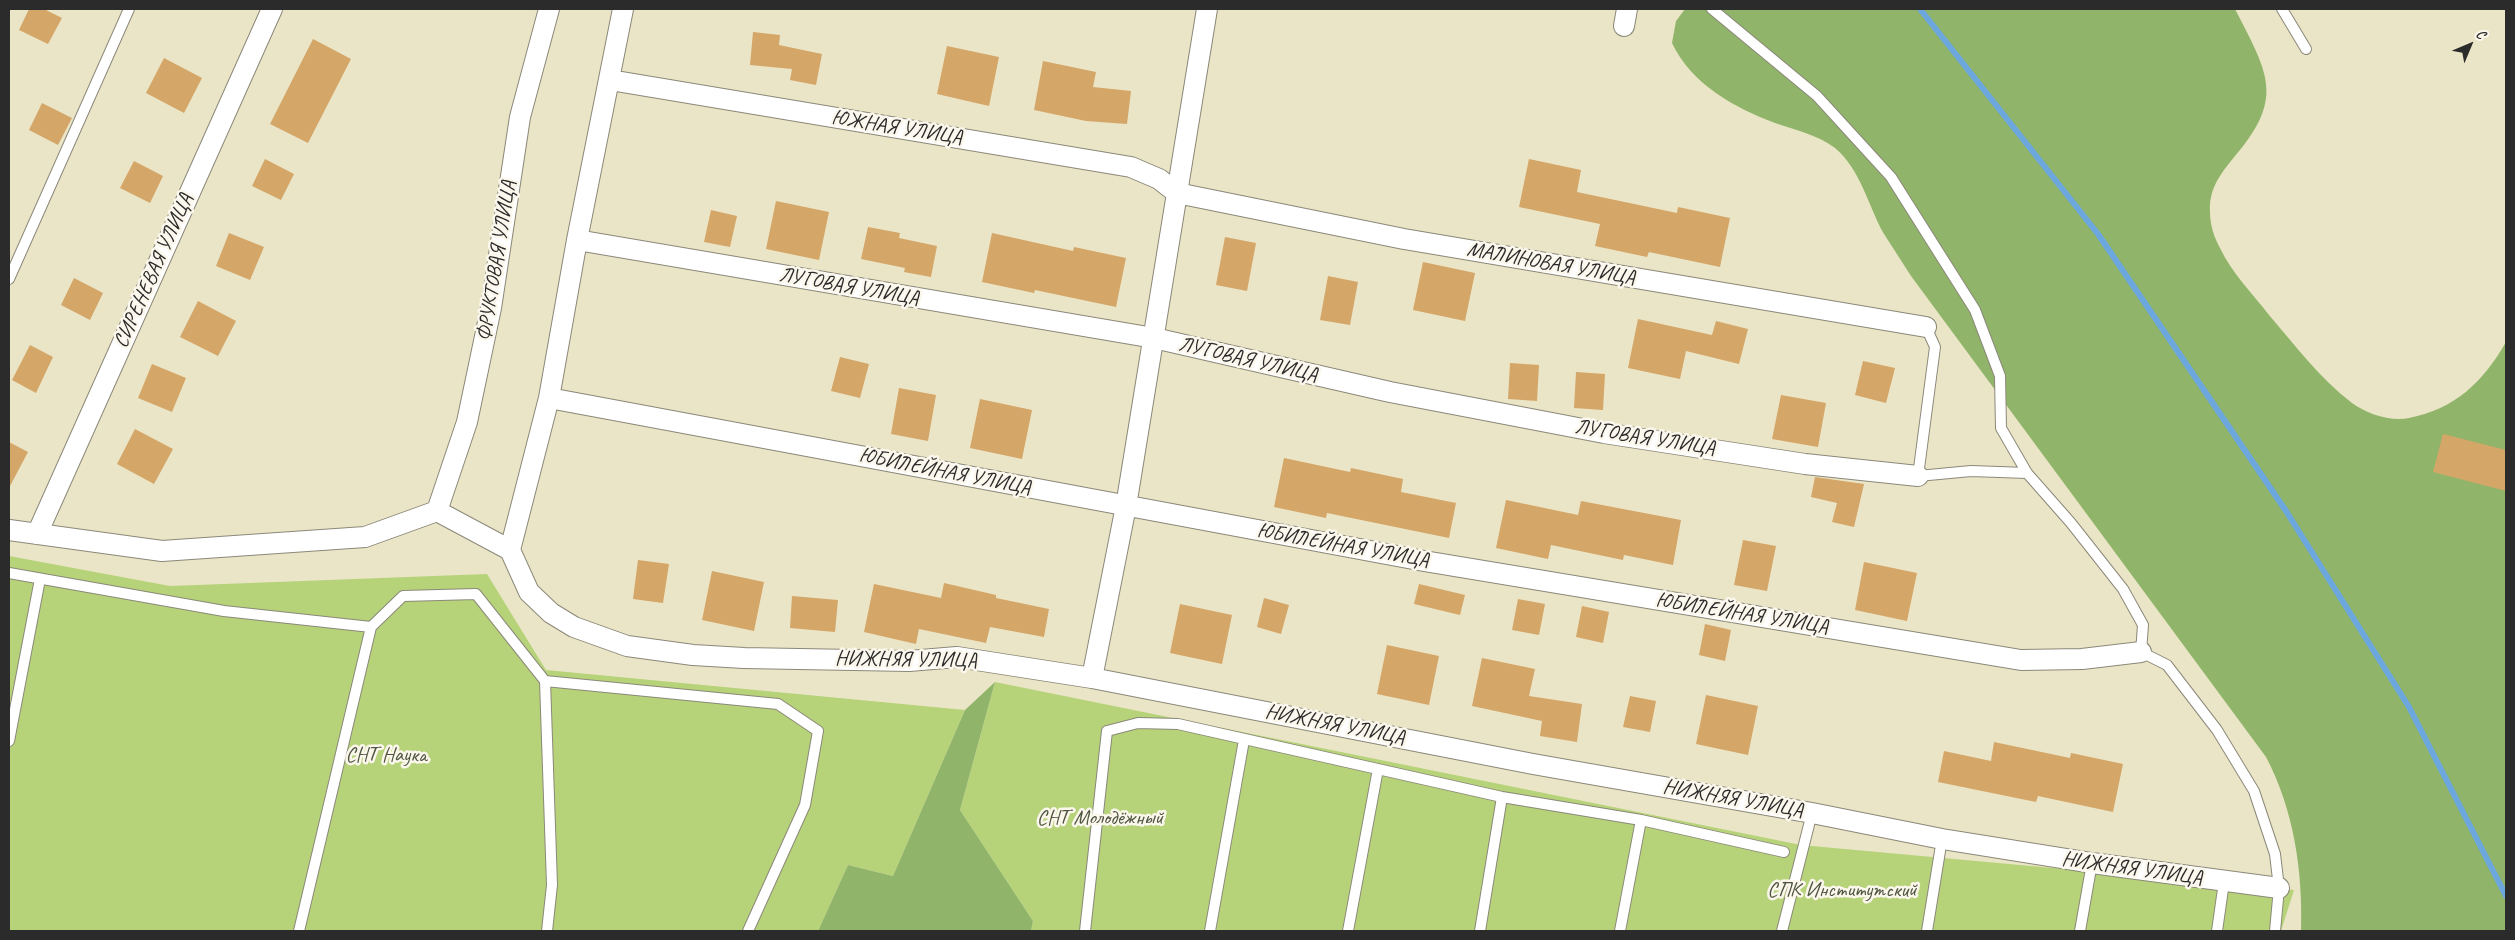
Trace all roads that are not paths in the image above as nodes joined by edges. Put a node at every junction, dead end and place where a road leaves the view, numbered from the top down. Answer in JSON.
{"nodes":[{"id":1,"x":129,"y":9,"type":"edge"},
{"id":2,"x":272,"y":9,"type":"edge"},
{"id":3,"x":549,"y":9,"type":"edge"},
{"id":4,"x":623,"y":9,"type":"edge"},
{"id":5,"x":1207,"y":9,"type":"edge"},
{"id":6,"x":1712,"y":9,"type":"edge"},
{"id":7,"x":2282,"y":9,"type":"edge"},
{"id":8,"x":2306,"y":49,"type":"dead end"},
{"id":9,"x":610,"y":80,"type":"junction"},
{"id":10,"x":1177,"y":193,"type":"junction"},
{"id":11,"x":577,"y":240,"type":"junction"},
{"id":12,"x":9,"y":279,"type":"edge"},
{"id":13,"x":1926,"y":327,"type":"joint"},
{"id":14,"x":1154,"y":338,"type":"junction"},
{"id":15,"x":549,"y":398,"type":"junction"},
{"id":16,"x":2027,"y":473,"type":"junction"},
{"id":17,"x":1918,"y":476,"type":"junction"},
{"id":18,"x":1126,"y":506,"type":"junction"},
{"id":19,"x":437,"y":511,"type":"junction"},
{"id":20,"x":9,"y":530,"type":"edge"},
{"id":21,"x":37,"y":534,"type":"junction"},
{"id":22,"x":510,"y":550,"type":"junction"},
{"id":23,"x":9,"y":573,"type":"edge"},
{"id":24,"x":40,"y":579,"type":"junction"},
{"id":25,"x":371,"y":627,"type":"junction"},
{"id":26,"x":2141,"y":652,"type":"junction"},
{"id":27,"x":1092,"y":678,"type":"junction"},
{"id":28,"x":545,"y":681,"type":"junction"},
{"id":29,"x":10,"y":723,"type":"edge"},
{"id":30,"x":1244,"y":740,"type":"junction"},
{"id":31,"x":9,"y":741,"type":"edge"},
{"id":32,"x":1378,"y":769,"type":"junction"},
{"id":33,"x":1502,"y":798,"type":"junction"},
{"id":34,"x":1812,"y":813,"type":"junction"},
{"id":35,"x":1641,"y":820,"type":"junction"},
{"id":36,"x":1942,"y":839,"type":"junction"},
{"id":37,"x":1784,"y":852,"type":"dead end"},
{"id":38,"x":2092,"y":864,"type":"junction"},
{"id":39,"x":2224,"y":882,"type":"junction"},
{"id":40,"x":2279,"y":888,"type":"junction"},
{"id":41,"x":299,"y":931,"type":"edge"},
{"id":42,"x":547,"y":931,"type":"edge"},
{"id":43,"x":748,"y":931,"type":"edge"},
{"id":44,"x":1085,"y":931,"type":"edge"},
{"id":45,"x":1210,"y":931,"type":"edge"},
{"id":46,"x":1348,"y":931,"type":"edge"},
{"id":47,"x":1480,"y":931,"type":"edge"},
{"id":48,"x":1620,"y":931,"type":"edge"},
{"id":49,"x":1782,"y":931,"type":"edge"},
{"id":50,"x":1927,"y":931,"type":"edge"},
{"id":51,"x":2080,"y":931,"type":"edge"},
{"id":52,"x":2217,"y":931,"type":"edge"},
{"id":53,"x":2275,"y":931,"type":"edge"}],
"edges":[{"from":1,"to":12,"type":"lane"},
{"from":2,"to":21,"type":"street","name":"СИРЕНЕВАЯ УЛИЦА"},
{"from":3,"to":19,"type":"street","name":"ФРУКТОВАЯ УЛИЦА"},
{"from":4,"to":9,"type":"street"},
{"from":5,"to":10,"type":"street"},
{"from":6,"to":16,"type":"lane"},
{"from":7,"to":8,"type":"lane"},
{"from":9,"to":10,"type":"street","name":"ЮЖНАЯ УЛИЦА"},
{"from":9,"to":11,"type":"street"},
{"from":10,"to":13,"type":"street","name":"МАЛИНОВАЯ УЛИЦА"},
{"from":10,"to":14,"type":"street"},
{"from":11,"to":14,"type":"street","name":"ЛУГОВАЯ УЛИЦА"},
{"from":11,"to":15,"type":"street"},
{"from":13,"to":17,"type":"lane"},
{"from":14,"to":17,"type":"street","name":"ЛУГОВАЯ УЛИЦА"},
{"from":14,"to":18,"type":"street"},
{"from":15,"to":18,"type":"street","name":"ЮБИЛЕЙНАЯ УЛИЦА"},
{"from":15,"to":22,"type":"street"},
{"from":16,"to":17,"type":"lane"},
{"from":16,"to":26,"type":"lane"},
{"from":18,"to":26,"type":"street","name":"ЮБИЛЕЙНАЯ УЛИЦА"},
{"from":18,"to":27,"type":"street"},
{"from":19,"to":21,"type":"street"},
{"from":19,"to":22,"type":"street"},
{"from":20,"to":21,"type":"street"},
{"from":22,"to":27,"type":"street","name":"НИЖНЯЯ УЛИЦА"},
{"from":23,"to":24,"type":"lane"},
{"from":24,"to":25,"type":"lane"},
{"from":24,"to":29,"type":"lane"},
{"from":25,"to":28,"type":"lane"},
{"from":25,"to":41,"type":"lane"},
{"from":26,"to":40,"type":"lane"},
{"from":27,"to":34,"type":"street","name":"НИЖНЯЯ УЛИЦА"},
{"from":28,"to":42,"type":"lane"},
{"from":28,"to":43,"type":"lane"},
{"from":29,"to":31,"type":"lane"},
{"from":30,"to":32,"type":"lane"},
{"from":30,"to":44,"type":"lane"},
{"from":30,"to":45,"type":"lane"},
{"from":32,"to":33,"type":"lane"},
{"from":32,"to":46,"type":"lane"},
{"from":33,"to":35,"type":"lane"},
{"from":33,"to":47,"type":"lane"},
{"from":34,"to":36,"type":"street","name":"НИЖНЯЯ УЛИЦА"},
{"from":34,"to":49,"type":"lane"},
{"from":35,"to":37,"type":"lane"},
{"from":35,"to":48,"type":"lane"},
{"from":36,"to":38,"type":"street","name":"НИЖНЯЯ УЛИЦА"},
{"from":36,"to":50,"type":"lane"},
{"from":38,"to":39,"type":"street","name":"НИЖНЯЯ УЛИЦА"},
{"from":38,"to":51,"type":"lane"},
{"from":39,"to":40,"type":"street","name":"НИЖНЯЯ УЛИЦА"},
{"from":39,"to":52,"type":"lane"},
{"from":40,"to":53,"type":"lane"}]}
